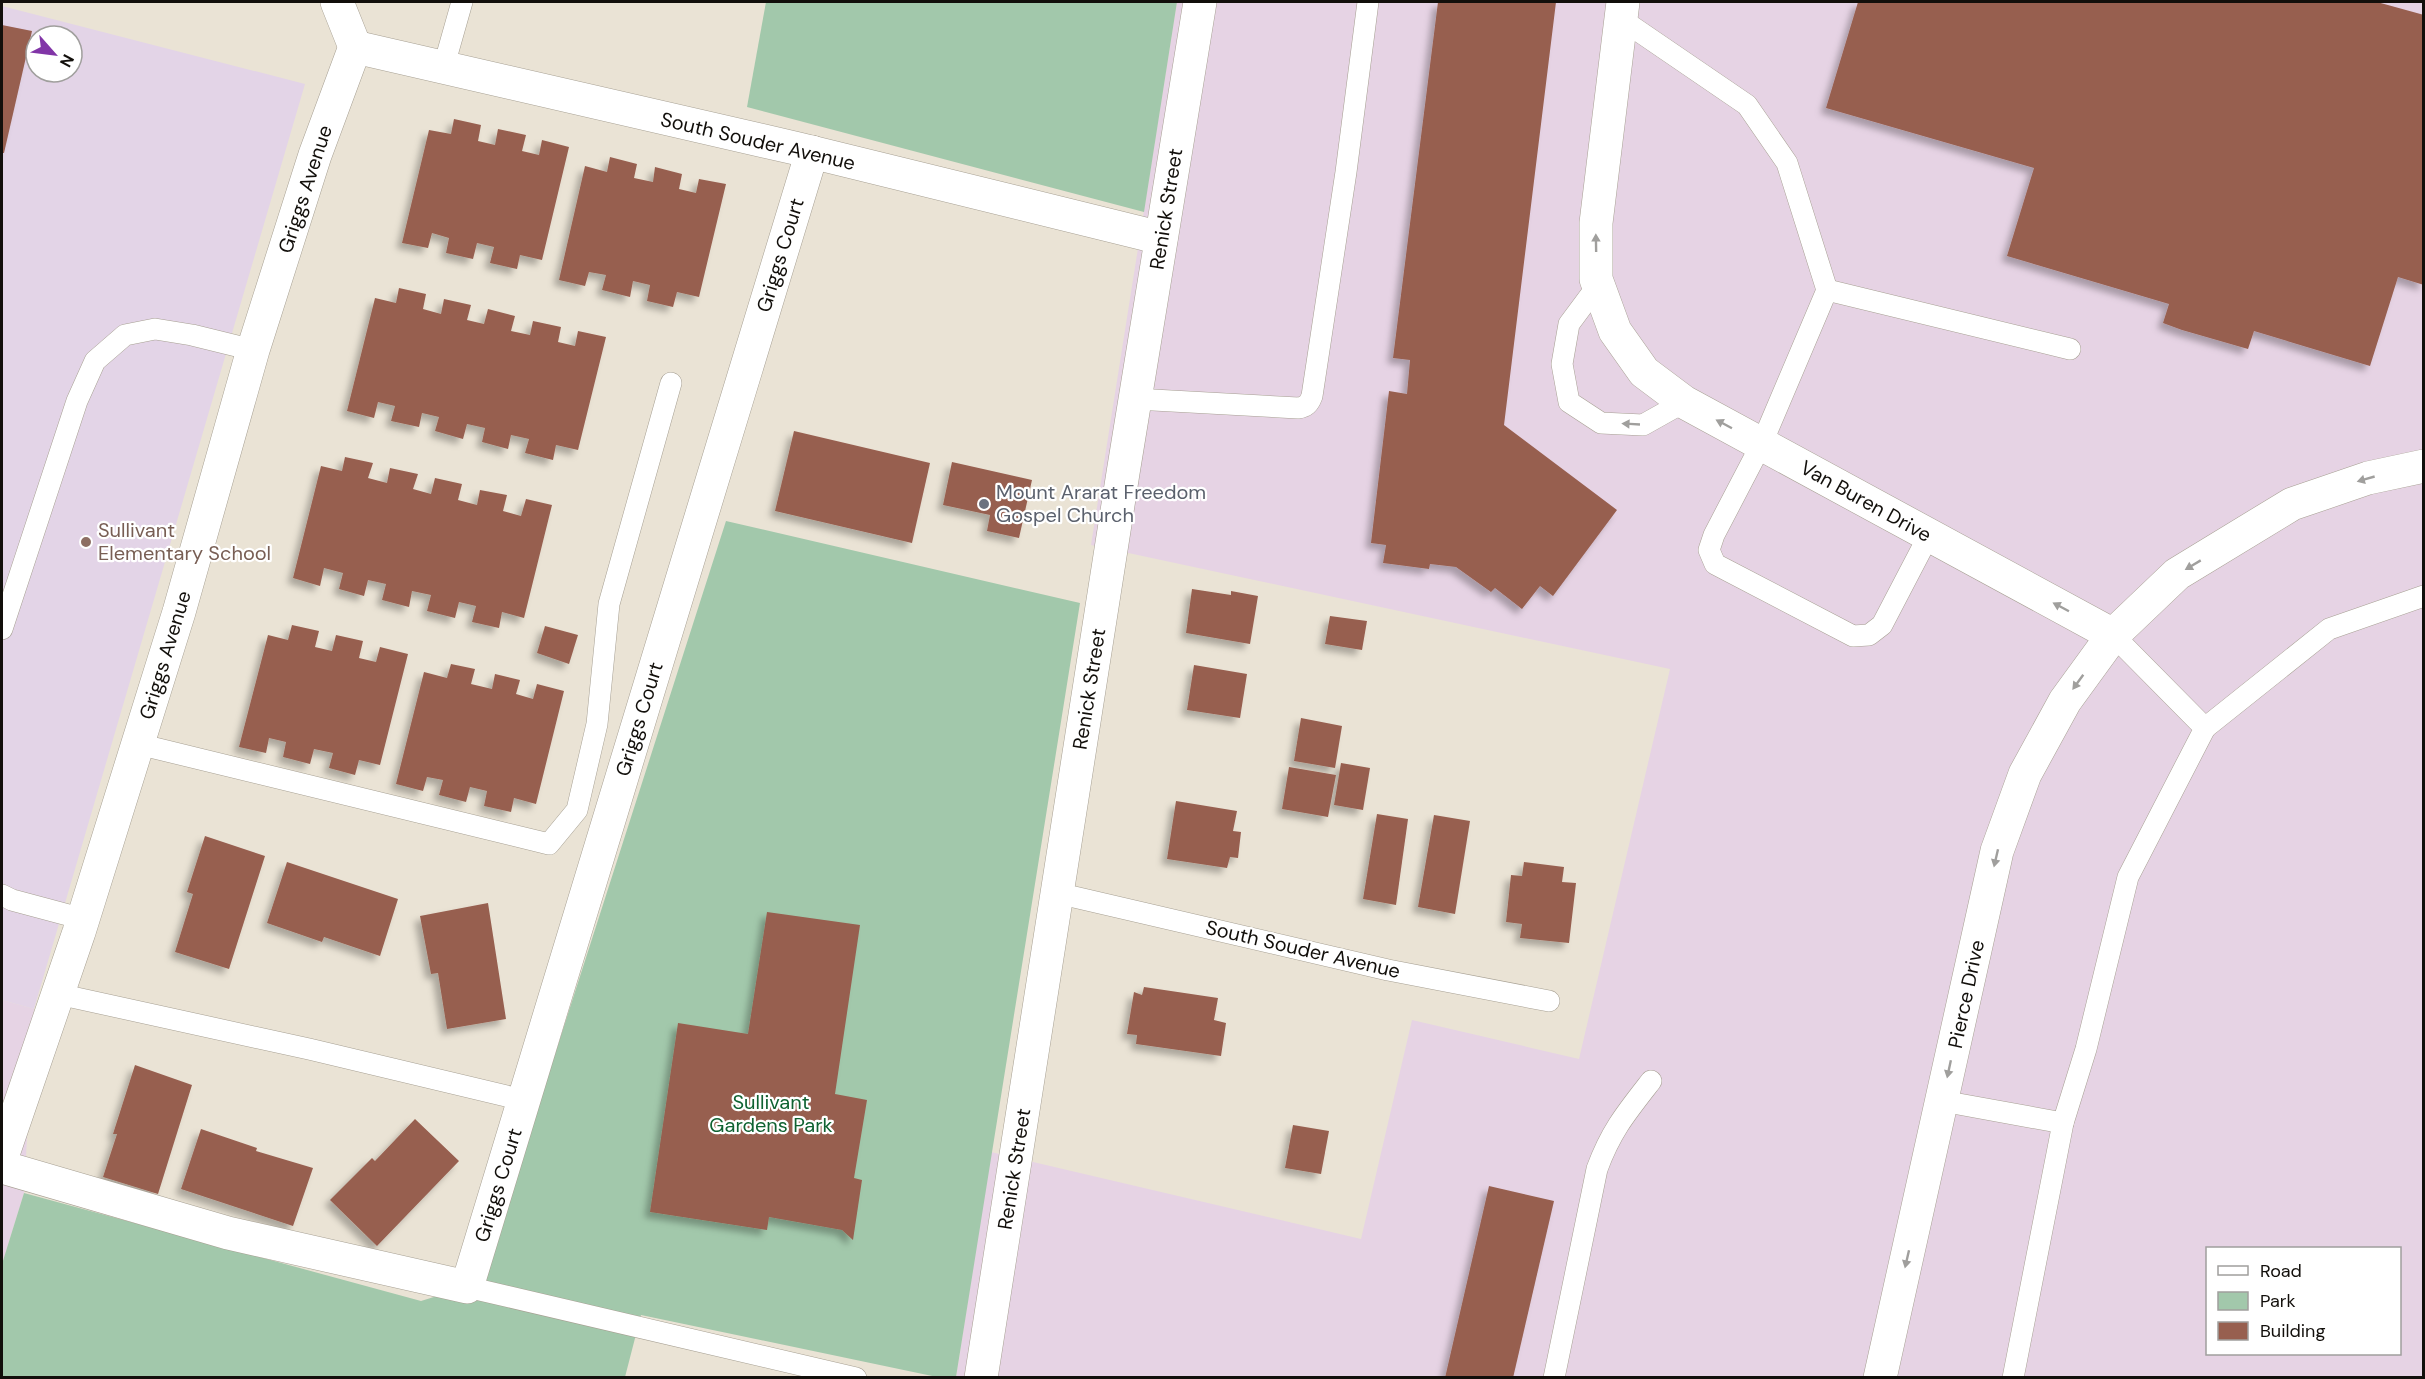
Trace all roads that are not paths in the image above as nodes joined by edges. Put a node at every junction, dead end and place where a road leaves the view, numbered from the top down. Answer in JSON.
{"nodes":[{"id":1,"x":337,"y":2,"type":"edge"},
{"id":2,"x":462,"y":2,"type":"edge"},
{"id":3,"x":1200,"y":2,"type":"edge"},
{"id":4,"x":1368,"y":2,"type":"edge"},
{"id":5,"x":1622,"y":10,"type":"edge"},
{"id":6,"x":355,"y":47,"type":"junction"},
{"id":7,"x":443,"y":69,"type":"junction"},
{"id":8,"x":812,"y":152,"type":"junction"},
{"id":9,"x":1161,"y":238,"type":"junction"},
{"id":10,"x":1598,"y":285,"type":"junction"},
{"id":11,"x":1827,"y":290,"type":"junction"},
{"id":12,"x":253,"y":350,"type":"junction"},
{"id":13,"x":2070,"y":350,"type":"dead end"},
{"id":14,"x":671,"y":383,"type":"dead end"},
{"id":15,"x":1135,"y":399,"type":"junction"},
{"id":16,"x":1684,"y":402,"type":"junction"},
{"id":17,"x":1762,"y":443,"type":"junction"},
{"id":18,"x":2424,"y":466,"type":"edge"},
{"id":19,"x":1929,"y":535,"type":"junction"},
{"id":20,"x":2424,"y":596,"type":"edge"},
{"id":21,"x":2,"y":629,"type":"edge"},
{"id":22,"x":2113,"y":635,"type":"junction"},
{"id":23,"x":2205,"y":728,"type":"junction"},
{"id":24,"x":138,"y":744,"type":"junction"},
{"id":25,"x":1057,"y":893,"type":"junction"},
{"id":26,"x":2,"y":895,"type":"edge"},
{"id":27,"x":83,"y":919,"type":"junction"},
{"id":28,"x":58,"y":994,"type":"junction"},
{"id":29,"x":1549,"y":1001,"type":"dead end"},
{"id":30,"x":1651,"y":1081,"type":"dead end"},
{"id":31,"x":523,"y":1100,"type":"junction"},
{"id":32,"x":1942,"y":1101,"type":"junction"},
{"id":33,"x":2063,"y":1124,"type":"junction"},
{"id":34,"x":2,"y":1157,"type":"edge"},
{"id":35,"x":2,"y":1167,"type":"edge"},
{"id":36,"x":467,"y":1287,"type":"junction"},
{"id":37,"x":856,"y":1377,"type":"edge"},
{"id":38,"x":981,"y":1377,"type":"edge"},
{"id":39,"x":1554,"y":1377,"type":"edge"},
{"id":40,"x":1880,"y":1377,"type":"edge"},
{"id":41,"x":2013,"y":1377,"type":"edge"}],
"edges":[{"from":1,"to":6,"type":"street"},
{"from":2,"to":7,"type":"lane"},
{"from":3,"to":9,"type":"street","name":"Renick Street"},
{"from":4,"to":15,"type":"lane"},
{"from":10,"to":5,"type":"street","name":"Van Buren Drive","one_way":true},
{"from":5,"to":11,"type":"lane"},
{"from":6,"to":7,"type":"street","name":"South Souder Avenue"},
{"from":6,"to":12,"type":"street","name":"Griggs Avenue"},
{"from":7,"to":8,"type":"street","name":"South Souder Avenue"},
{"from":8,"to":9,"type":"street","name":"South Souder Avenue"},
{"from":8,"to":31,"type":"street","name":"Griggs Court"},
{"from":9,"to":15,"type":"street","name":"Renick Street"},
{"from":10,"to":16,"type":"street","name":"Van Buren Drive"},
{"from":16,"to":10,"type":"lane","one_way":true},
{"from":11,"to":13,"type":"lane"},
{"from":11,"to":17,"type":"lane"},
{"from":12,"to":21,"type":"lane"},
{"from":12,"to":24,"type":"street","name":"Griggs Avenue"},
{"from":14,"to":24,"type":"lane"},
{"from":15,"to":25,"type":"street","name":"Renick Street"},
{"from":17,"to":16,"type":"street","name":"Van Buren Drive","one_way":true},
{"from":17,"to":19,"type":"street","name":"Van Buren Drive"},
{"from":17,"to":19,"type":"lane"},
{"from":18,"to":22,"type":"street","one_way":true},
{"from":22,"to":19,"type":"street","name":"Van Buren Drive","one_way":true},
{"from":20,"to":23,"type":"lane"},
{"from":22,"to":23,"type":"lane"},
{"from":22,"to":32,"type":"street","name":"Pierce Drive","one_way":true},
{"from":23,"to":33,"type":"lane"},
{"from":24,"to":27,"type":"street","name":"Griggs Avenue"},
{"from":25,"to":29,"type":"lane","name":"South Souder Avenue"},
{"from":25,"to":38,"type":"street","name":"Renick Street"},
{"from":26,"to":27,"type":"lane"},
{"from":27,"to":28,"type":"street","name":"Griggs Avenue"},
{"from":28,"to":31,"type":"lane"},
{"from":28,"to":34,"type":"street","name":"Griggs Avenue"},
{"from":30,"to":39,"type":"lane"},
{"from":31,"to":36,"type":"street","name":"Griggs Court"},
{"from":32,"to":33,"type":"lane"},
{"from":32,"to":40,"type":"street","name":"Pierce Drive","one_way":true},
{"from":33,"to":41,"type":"lane"},
{"from":35,"to":36,"type":"street"},
{"from":36,"to":37,"type":"lane"}]}
